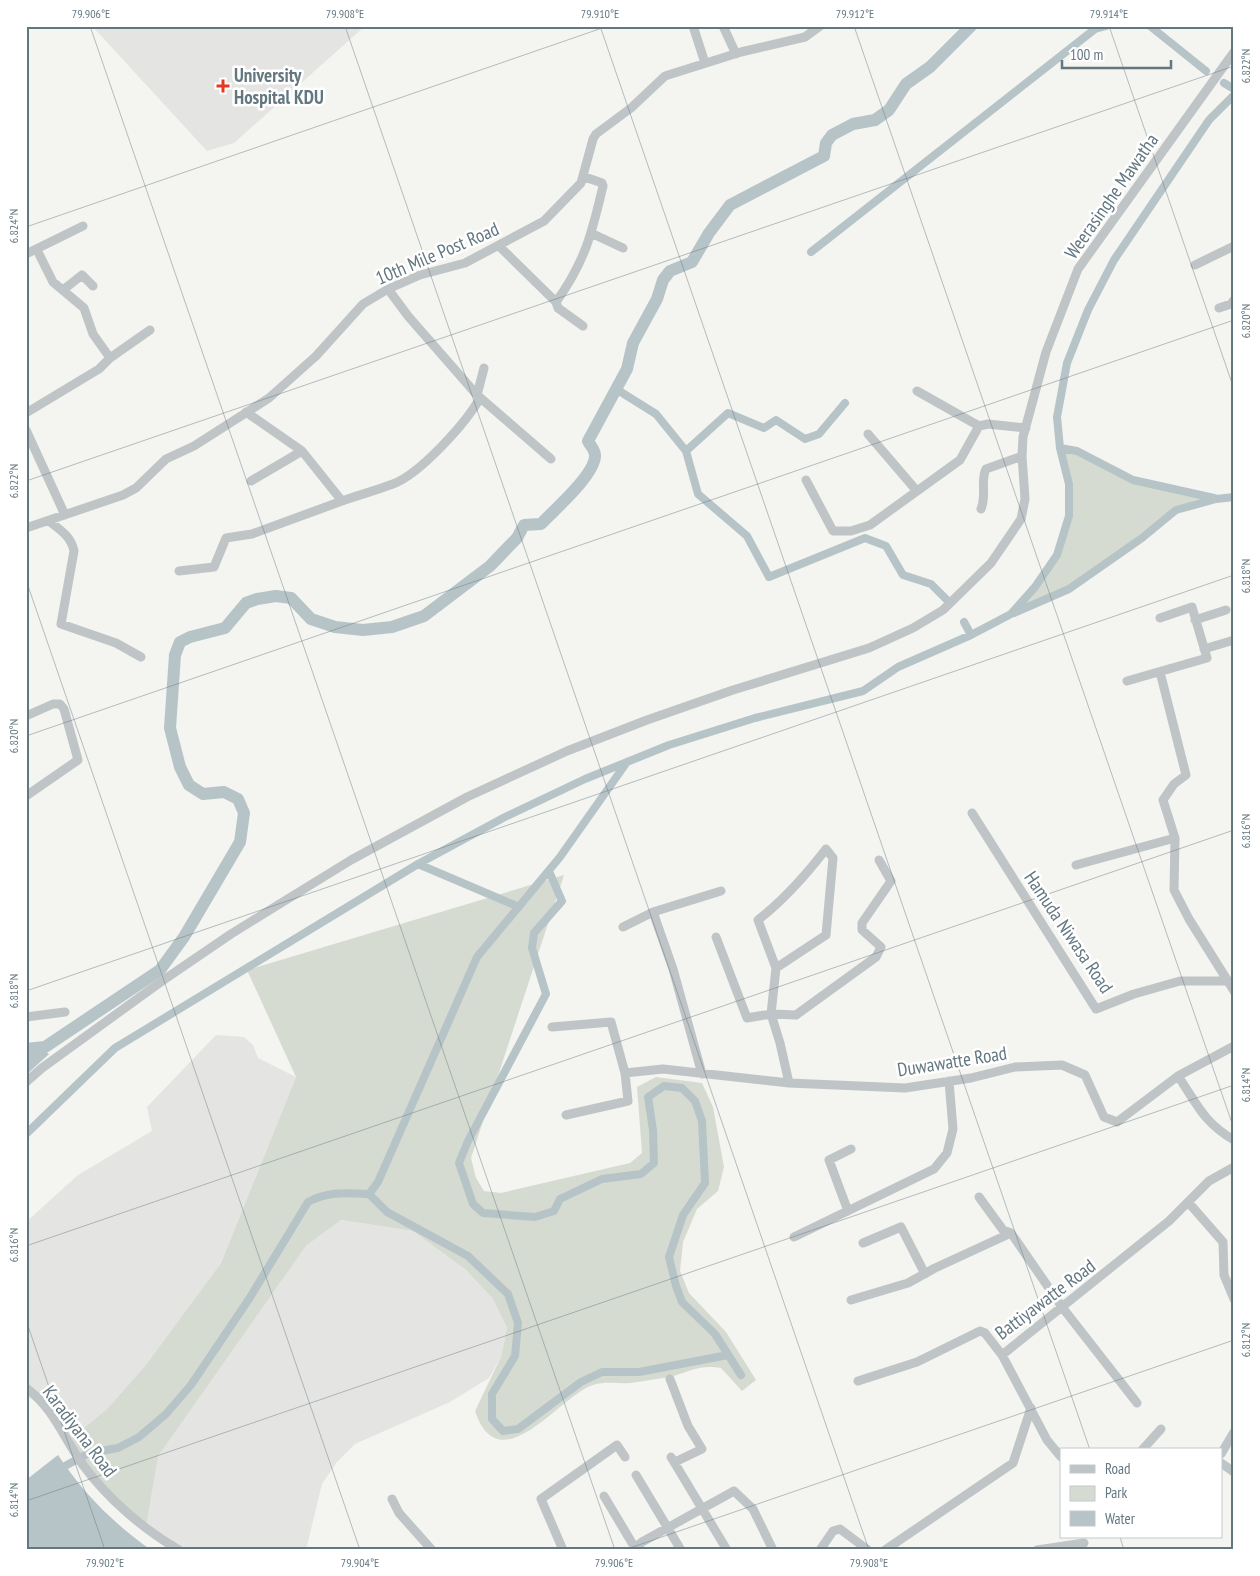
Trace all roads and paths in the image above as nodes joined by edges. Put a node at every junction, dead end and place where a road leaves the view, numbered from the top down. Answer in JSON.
{"nodes":[{"id":1,"x":693,"y":26,"type":"edge"},
{"id":2,"x":723,"y":26,"type":"edge"},
{"id":3,"x":820,"y":26,"type":"edge"},
{"id":4,"x":1234,"y":52,"type":"edge"},
{"id":5,"x":736,"y":54,"type":"junction"},
{"id":6,"x":704,"y":64,"type":"junction"},
{"id":7,"x":584,"y":177,"type":"junction"},
{"id":8,"x":82,"y":226,"type":"dead end"},
{"id":9,"x":593,"y":234,"type":"junction"},
{"id":10,"x":499,"y":246,"type":"junction"},
{"id":11,"x":1234,"y":246,"type":"edge"},
{"id":12,"x":623,"y":248,"type":"dead end"},
{"id":13,"x":37,"y":250,"type":"junction"},
{"id":14,"x":26,"y":254,"type":"edge"},
{"id":15,"x":1195,"y":265,"type":"dead end"},
{"id":16,"x":93,"y":286,"type":"dead end"},
{"id":17,"x":388,"y":289,"type":"junction"},
{"id":18,"x":63,"y":290,"type":"junction"},
{"id":19,"x":1234,"y":300,"type":"edge"},
{"id":20,"x":556,"y":302,"type":"junction"},
{"id":21,"x":1219,"y":308,"type":"dead end"},
{"id":22,"x":583,"y":326,"type":"dead end"},
{"id":23,"x":150,"y":330,"type":"dead end"},
{"id":24,"x":110,"y":358,"type":"junction"},
{"id":25,"x":484,"y":368,"type":"dead end"},
{"id":26,"x":917,"y":391,"type":"dead end"},
{"id":27,"x":478,"y":397,"type":"junction"},
{"id":28,"x":246,"y":412,"type":"junction"},
{"id":29,"x":26,"y":413,"type":"edge"},
{"id":30,"x":978,"y":426,"type":"junction"},
{"id":31,"x":1026,"y":428,"type":"junction"},
{"id":32,"x":26,"y":430,"type":"edge"},
{"id":33,"x":868,"y":434,"type":"dead end"},
{"id":34,"x":302,"y":451,"type":"junction"},
{"id":35,"x":1022,"y":456,"type":"junction"},
{"id":36,"x":551,"y":459,"type":"dead end"},
{"id":37,"x":806,"y":480,"type":"dead end"},
{"id":38,"x":251,"y":481,"type":"dead end"},
{"id":39,"x":916,"y":490,"type":"junction"},
{"id":40,"x":342,"y":500,"type":"junction"},
{"id":41,"x":981,"y":510,"type":"dead end"},
{"id":42,"x":65,"y":515,"type":"junction"},
{"id":43,"x":49,"y":521,"type":"junction"},
{"id":44,"x":26,"y":528,"type":"edge"},
{"id":45,"x":179,"y":571,"type":"dead end"},
{"id":46,"x":1226,"y":610,"type":"dead end"},
{"id":47,"x":1160,"y":618,"type":"dead end"},
{"id":48,"x":1196,"y":620,"type":"junction"},
{"id":49,"x":1234,"y":640,"type":"edge"},
{"id":50,"x":1204,"y":649,"type":"junction"},
{"id":51,"x":140,"y":657,"type":"dead end"},
{"id":52,"x":1160,"y":672,"type":"junction"},
{"id":53,"x":1127,"y":681,"type":"dead end"},
{"id":54,"x":26,"y":716,"type":"edge"},
{"id":55,"x":26,"y":796,"type":"edge"},
{"id":56,"x":972,"y":813,"type":"dead end"},
{"id":57,"x":1175,"y":838,"type":"junction"},
{"id":58,"x":879,"y":860,"type":"dead end"},
{"id":59,"x":1076,"y":866,"type":"dead end"},
{"id":60,"x":721,"y":892,"type":"dead end"},
{"id":61,"x":653,"y":912,"type":"junction"},
{"id":62,"x":624,"y":927,"type":"dead end"},
{"id":63,"x":716,"y":937,"type":"dead end"},
{"id":64,"x":776,"y":968,"type":"junction"},
{"id":65,"x":1229,"y":981,"type":"junction"},
{"id":66,"x":1234,"y":992,"type":"edge"},
{"id":67,"x":64,"y":1012,"type":"dead end"},
{"id":68,"x":771,"y":1014,"type":"junction"},
{"id":69,"x":26,"y":1017,"type":"edge"},
{"id":70,"x":552,"y":1027,"type":"dead end"},
{"id":71,"x":1234,"y":1046,"type":"edge"},
{"id":72,"x":625,"y":1074,"type":"junction"},
{"id":73,"x":702,"y":1074,"type":"junction"},
{"id":74,"x":1178,"y":1076,"type":"junction"},
{"id":75,"x":949,"y":1081,"type":"junction"},
{"id":76,"x":26,"y":1082,"type":"edge"},
{"id":77,"x":789,"y":1083,"type":"junction"},
{"id":78,"x":566,"y":1116,"type":"dead end"},
{"id":79,"x":1234,"y":1140,"type":"edge"},
{"id":80,"x":851,"y":1149,"type":"dead end"},
{"id":81,"x":1234,"y":1167,"type":"edge"},
{"id":82,"x":979,"y":1197,"type":"dead end"},
{"id":83,"x":1188,"y":1202,"type":"junction"},
{"id":84,"x":848,"y":1211,"type":"junction"},
{"id":85,"x":1010,"y":1233,"type":"junction"},
{"id":86,"x":794,"y":1238,"type":"dead end"},
{"id":87,"x":863,"y":1243,"type":"dead end"},
{"id":88,"x":925,"y":1274,"type":"junction"},
{"id":89,"x":1234,"y":1299,"type":"edge"},
{"id":90,"x":851,"y":1300,"type":"dead end"},
{"id":91,"x":1062,"y":1307,"type":"junction"},
{"id":92,"x":1002,"y":1355,"type":"junction"},
{"id":93,"x":670,"y":1379,"type":"dead end"},
{"id":94,"x":858,"y":1381,"type":"dead end"},
{"id":95,"x":26,"y":1388,"type":"edge"},
{"id":96,"x":1138,"y":1403,"type":"dead end"},
{"id":97,"x":1031,"y":1408,"type":"junction"},
{"id":98,"x":1162,"y":1429,"type":"dead end"},
{"id":99,"x":1234,"y":1432,"type":"edge"},
{"id":100,"x":1144,"y":1448,"type":"edge"},
{"id":101,"x":1222,"y":1452,"type":"edge"},
{"id":102,"x":1060,"y":1456,"type":"edge"},
{"id":103,"x":625,"y":1457,"type":"dead end"},
{"id":104,"x":1222,"y":1464,"type":"edge"},
{"id":105,"x":1234,"y":1472,"type":"edge"},
{"id":106,"x":636,"y":1475,"type":"dead end"},
{"id":107,"x":604,"y":1496,"type":"dead end"},
{"id":108,"x":392,"y":1499,"type":"dead end"},
{"id":109,"x":703,"y":1507,"type":"junction"},
{"id":110,"x":667,"y":1528,"type":"junction"},
{"id":111,"x":1084,"y":1543,"type":"edge"},
{"id":112,"x":179,"y":1550,"type":"edge"},
{"id":113,"x":432,"y":1550,"type":"edge"},
{"id":114,"x":563,"y":1550,"type":"edge"},
{"id":115,"x":682,"y":1550,"type":"edge"},
{"id":116,"x":727,"y":1550,"type":"edge"},
{"id":117,"x":773,"y":1550,"type":"edge"},
{"id":118,"x":820,"y":1550,"type":"edge"},
{"id":119,"x":868,"y":1550,"type":"edge"},
{"id":120,"x":885,"y":1550,"type":"edge"},
{"id":121,"x":1037,"y":1550,"type":"edge"}],
"edges":[{"from":1,"to":6,"type":"street"},
{"from":2,"to":5,"type":"street"},
{"from":3,"to":5,"type":"street","name":"10th Mile Post Road"},
{"from":4,"to":31,"type":"street","name":"Weerasinghe Mawatha"},
{"from":5,"to":6,"type":"street","name":"10th Mile Post Road"},
{"from":6,"to":7,"type":"street","name":"10th Mile Post Road"},
{"from":7,"to":9,"type":"street"},
{"from":7,"to":10,"type":"street","name":"10th Mile Post Road"},
{"from":8,"to":13,"type":"street"},
{"from":9,"to":12,"type":"street"},
{"from":9,"to":20,"type":"street"},
{"from":10,"to":17,"type":"street","name":"10th Mile Post Road"},
{"from":10,"to":20,"type":"street"},
{"from":11,"to":15,"type":"street"},
{"from":13,"to":14,"type":"street"},
{"from":13,"to":18,"type":"street"},
{"from":16,"to":18,"type":"street"},
{"from":17,"to":27,"type":"street"},
{"from":17,"to":28,"type":"street","name":"10th Mile Post Road"},
{"from":18,"to":24,"type":"street"},
{"from":19,"to":21,"type":"street"},
{"from":20,"to":22,"type":"street"},
{"from":23,"to":24,"type":"street"},
{"from":24,"to":29,"type":"street"},
{"from":25,"to":27,"type":"street"},
{"from":26,"to":30,"type":"street"},
{"from":27,"to":36,"type":"street"},
{"from":27,"to":40,"type":"street"},
{"from":28,"to":34,"type":"street"},
{"from":28,"to":42,"type":"street","name":"10th Mile Post Road"},
{"from":30,"to":31,"type":"street"},
{"from":30,"to":39,"type":"street"},
{"from":31,"to":35,"type":"street","name":"Weerasinghe Mawatha"},
{"from":32,"to":42,"type":"street"},
{"from":33,"to":39,"type":"street"},
{"from":34,"to":38,"type":"street"},
{"from":34,"to":40,"type":"street"},
{"from":35,"to":41,"type":"street"},
{"from":35,"to":76,"type":"street","name":"Weerasinghe Mawatha"},
{"from":37,"to":39,"type":"street"},
{"from":40,"to":45,"type":"street"},
{"from":42,"to":43,"type":"street","name":"10th Mile Post Road"},
{"from":43,"to":44,"type":"street","name":"10th Mile Post Road"},
{"from":43,"to":51,"type":"street"},
{"from":46,"to":48,"type":"street"},
{"from":47,"to":48,"type":"street"},
{"from":48,"to":50,"type":"street"},
{"from":49,"to":50,"type":"street"},
{"from":50,"to":52,"type":"street"},
{"from":52,"to":53,"type":"street"},
{"from":52,"to":57,"type":"street"},
{"from":54,"to":55,"type":"street"},
{"from":56,"to":65,"type":"street","name":"Hamuda Niwasa Road"},
{"from":57,"to":59,"type":"street"},
{"from":57,"to":65,"type":"street"},
{"from":58,"to":68,"type":"street"},
{"from":60,"to":61,"type":"street"},
{"from":61,"to":62,"type":"street"},
{"from":61,"to":73,"type":"street"},
{"from":63,"to":68,"type":"street"},
{"from":64,"to":64,"type":"street"},
{"from":64,"to":68,"type":"street"},
{"from":65,"to":66,"type":"street"},
{"from":67,"to":69,"type":"street"},
{"from":68,"to":77,"type":"street"},
{"from":70,"to":72,"type":"street"},
{"from":71,"to":74,"type":"street","name":"Duwawatte Road"},
{"from":72,"to":73,"type":"street","name":"Duwawatte Road"},
{"from":72,"to":78,"type":"street"},
{"from":73,"to":77,"type":"street","name":"Duwawatte Road"},
{"from":74,"to":75,"type":"street","name":"Duwawatte Road"},
{"from":74,"to":79,"type":"street"},
{"from":75,"to":77,"type":"street","name":"Duwawatte Road"},
{"from":75,"to":84,"type":"street"},
{"from":80,"to":84,"type":"street"},
{"from":81,"to":83,"type":"street","name":"Battiyawatte Road"},
{"from":82,"to":85,"type":"street"},
{"from":83,"to":89,"type":"street"},
{"from":83,"to":91,"type":"street","name":"Battiyawatte Road"},
{"from":84,"to":86,"type":"street"},
{"from":85,"to":88,"type":"street"},
{"from":85,"to":91,"type":"street"},
{"from":87,"to":88,"type":"street"},
{"from":88,"to":90,"type":"street"},
{"from":91,"to":92,"type":"street","name":"Battiyawatte Road"},
{"from":91,"to":96,"type":"street"},
{"from":92,"to":94,"type":"street","name":"Battiyawatte Road"},
{"from":92,"to":97,"type":"street"},
{"from":93,"to":109,"type":"street"},
{"from":95,"to":112,"type":"street","name":"Karadiyana Road"},
{"from":97,"to":102,"type":"street"},
{"from":97,"to":120,"type":"street"},
{"from":98,"to":100,"type":"street"},
{"from":99,"to":101,"type":"street"},
{"from":103,"to":114,"type":"street"},
{"from":104,"to":105,"type":"street"},
{"from":106,"to":110,"type":"street"},
{"from":107,"to":110,"type":"street"},
{"from":108,"to":113,"type":"street"},
{"from":109,"to":110,"type":"street"},
{"from":109,"to":116,"type":"street"},
{"from":109,"to":117,"type":"street"},
{"from":110,"to":115,"type":"street"},
{"from":111,"to":121,"type":"street"},
{"from":118,"to":119,"type":"street"}]}
